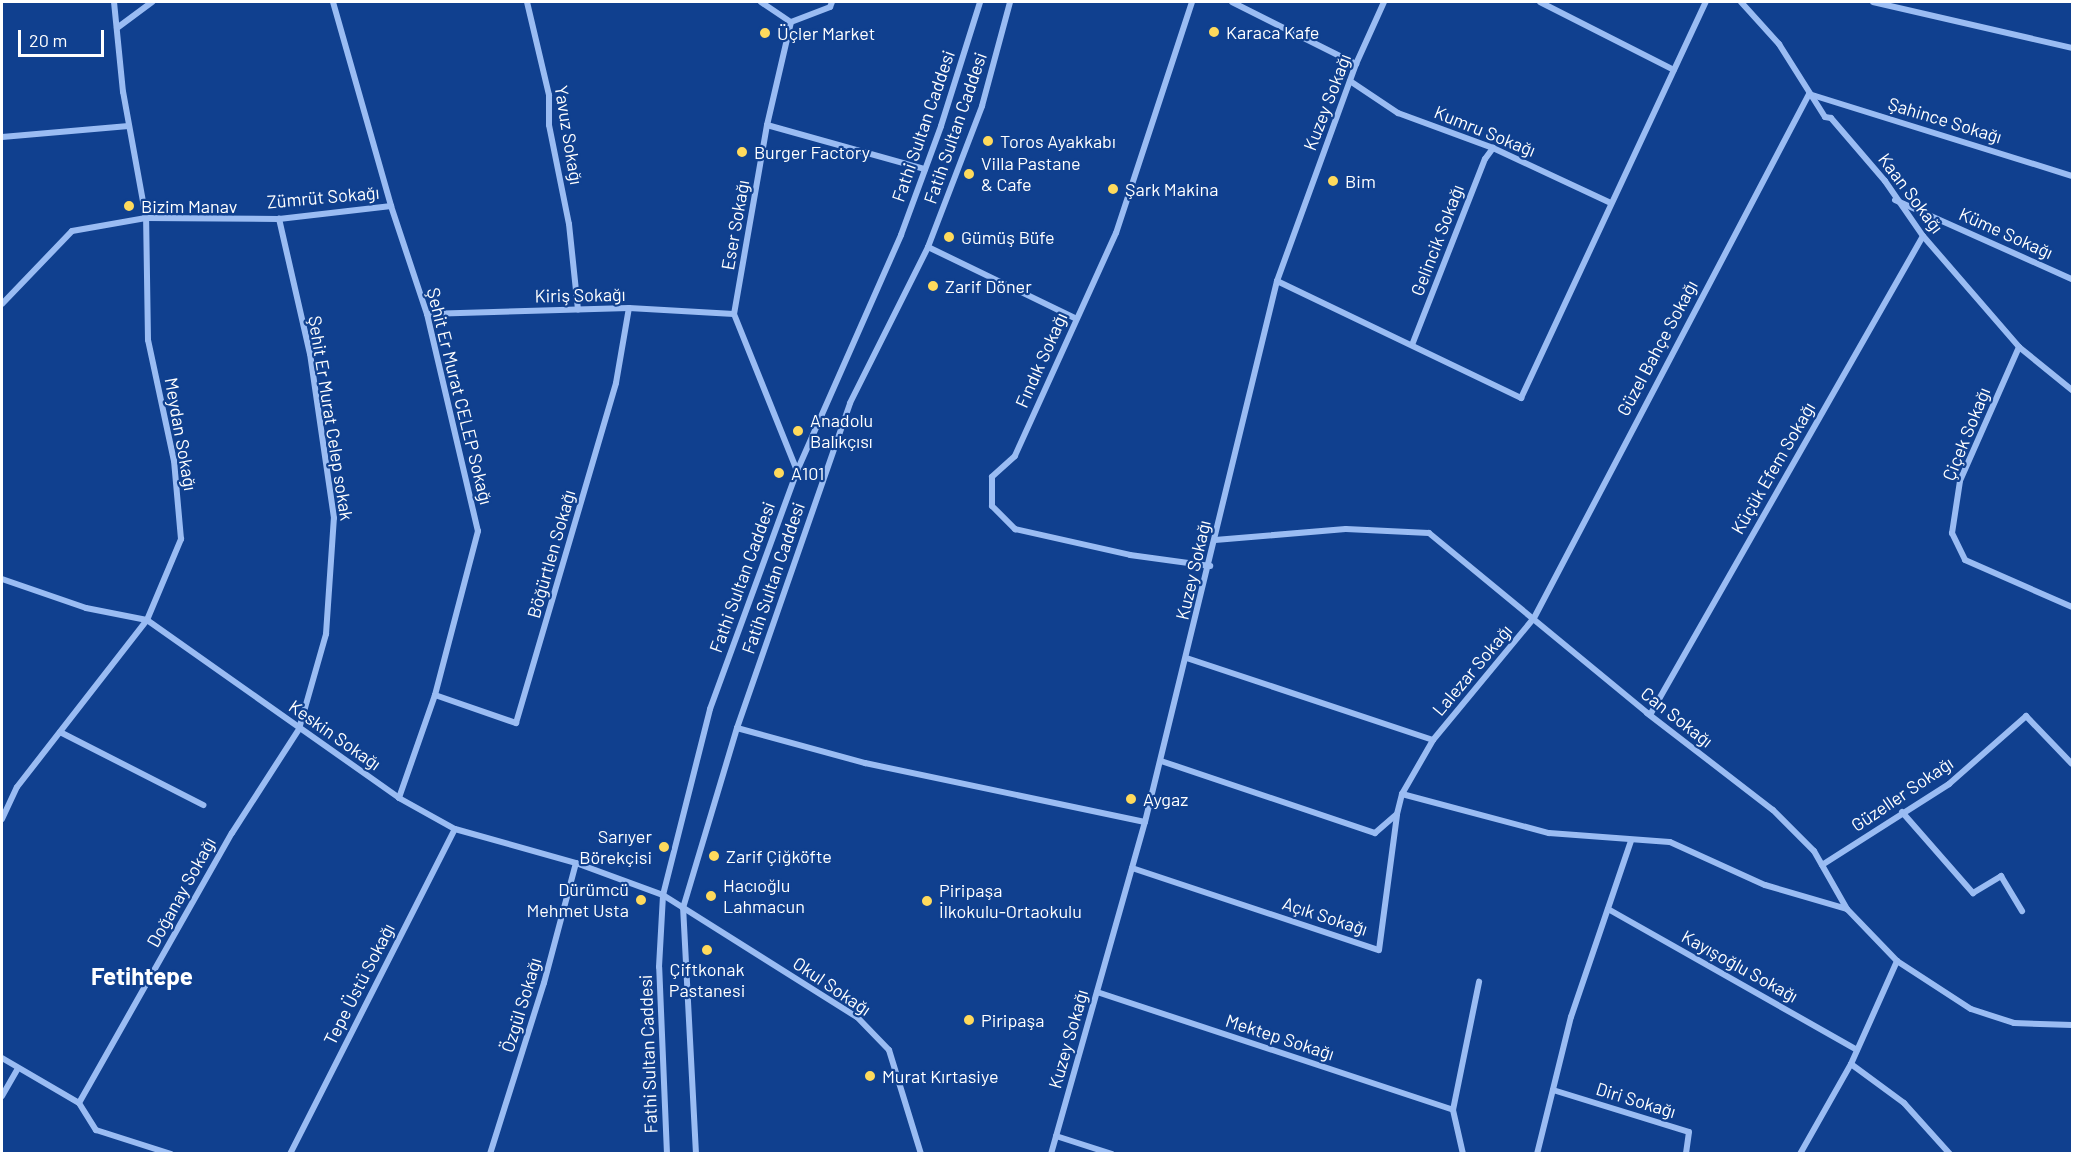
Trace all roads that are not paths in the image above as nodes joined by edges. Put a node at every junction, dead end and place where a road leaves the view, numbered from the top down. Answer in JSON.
{"nodes":[{"id":1,"x":114,"y":2,"type":"edge"},
{"id":2,"x":153,"y":2,"type":"edge"},
{"id":3,"x":333,"y":2,"type":"edge"},
{"id":4,"x":527,"y":2,"type":"edge"},
{"id":5,"x":761,"y":2,"type":"edge"},
{"id":6,"x":832,"y":2,"type":"edge"},
{"id":7,"x":980,"y":2,"type":"edge"},
{"id":8,"x":1010,"y":2,"type":"edge"},
{"id":9,"x":1192,"y":2,"type":"edge"},
{"id":10,"x":1232,"y":2,"type":"edge"},
{"id":11,"x":1384,"y":2,"type":"edge"},
{"id":12,"x":1540,"y":2,"type":"edge"},
{"id":13,"x":1706,"y":2,"type":"edge"},
{"id":14,"x":1742,"y":2,"type":"edge"},
{"id":15,"x":1873,"y":2,"type":"edge"},
{"id":16,"x":792,"y":22,"type":"junction"},
{"id":17,"x":117,"y":28,"type":"junction"},
{"id":18,"x":2073,"y":48,"type":"edge"},
{"id":19,"x":1356,"y":64,"type":"junction"},
{"id":20,"x":1674,"y":70,"type":"junction"},
{"id":21,"x":1350,"y":81,"type":"junction"},
{"id":22,"x":1809,"y":94,"type":"junction"},
{"id":23,"x":767,"y":125,"type":"junction"},
{"id":24,"x":129,"y":126,"type":"junction"},
{"id":25,"x":2,"y":137,"type":"edge"},
{"id":26,"x":1493,"y":148,"type":"junction"},
{"id":27,"x":925,"y":169,"type":"junction"},
{"id":28,"x":2073,"y":176,"type":"edge"},
{"id":29,"x":1895,"y":200,"type":"junction"},
{"id":30,"x":1611,"y":203,"type":"junction"},
{"id":31,"x":391,"y":206,"type":"junction"},
{"id":32,"x":146,"y":218,"type":"junction"},
{"id":33,"x":279,"y":219,"type":"junction"},
{"id":34,"x":1923,"y":236,"type":"junction"},
{"id":35,"x":928,"y":247,"type":"junction"},
{"id":36,"x":2073,"y":279,"type":"edge"},
{"id":37,"x":1277,"y":281,"type":"junction"},
{"id":38,"x":2,"y":304,"type":"edge"},
{"id":39,"x":629,"y":309,"type":"junction"},
{"id":40,"x":578,"y":310,"type":"junction"},
{"id":41,"x":427,"y":314,"type":"junction"},
{"id":42,"x":734,"y":314,"type":"junction"},
{"id":43,"x":1075,"y":318,"type":"junction"},
{"id":44,"x":1412,"y":345,"type":"junction"},
{"id":45,"x":2019,"y":347,"type":"junction"},
{"id":46,"x":2073,"y":390,"type":"edge"},
{"id":47,"x":797,"y":471,"type":"junction"},
{"id":48,"x":1215,"y":540,"type":"junction"},
{"id":49,"x":1210,"y":566,"type":"junction"},
{"id":50,"x":2,"y":579,"type":"edge"},
{"id":51,"x":2073,"y":607,"type":"edge"},
{"id":52,"x":1534,"y":618,"type":"junction"},
{"id":53,"x":147,"y":620,"type":"junction"},
{"id":54,"x":1187,"y":658,"type":"junction"},
{"id":55,"x":435,"y":695,"type":"junction"},
{"id":56,"x":1650,"y":715,"type":"junction"},
{"id":57,"x":737,"y":728,"type":"junction"},
{"id":58,"x":299,"y":729,"type":"junction"},
{"id":59,"x":60,"y":732,"type":"junction"},
{"id":60,"x":1433,"y":740,"type":"junction"},
{"id":61,"x":1161,"y":761,"type":"junction"},
{"id":62,"x":2073,"y":764,"type":"edge"},
{"id":63,"x":1402,"y":794,"type":"junction"},
{"id":64,"x":399,"y":798,"type":"junction"},
{"id":65,"x":203,"y":805,"type":"dead end"},
{"id":66,"x":1902,"y":812,"type":"junction"},
{"id":67,"x":1397,"y":814,"type":"junction"},
{"id":68,"x":2,"y":819,"type":"edge"},
{"id":69,"x":1145,"y":822,"type":"junction"},
{"id":70,"x":455,"y":829,"type":"junction"},
{"id":71,"x":1631,"y":841,"type":"junction"},
{"id":72,"x":576,"y":863,"type":"junction"},
{"id":73,"x":1822,"y":865,"type":"junction"},
{"id":74,"x":1132,"y":868,"type":"junction"},
{"id":75,"x":663,"y":895,"type":"junction"},
{"id":76,"x":683,"y":908,"type":"junction"},
{"id":77,"x":1608,"y":909,"type":"junction"},
{"id":78,"x":1847,"y":909,"type":"junction"},
{"id":79,"x":2022,"y":911,"type":"dead end"},
{"id":80,"x":1897,"y":961,"type":"junction"},
{"id":81,"x":1479,"y":982,"type":"dead end"},
{"id":82,"x":1097,"y":992,"type":"junction"},
{"id":83,"x":2073,"y":1025,"type":"edge"},
{"id":84,"x":1857,"y":1050,"type":"junction"},
{"id":85,"x":2,"y":1058,"type":"edge"},
{"id":86,"x":1851,"y":1064,"type":"junction"},
{"id":87,"x":18,"y":1068,"type":"junction"},
{"id":88,"x":1553,"y":1090,"type":"junction"},
{"id":89,"x":2,"y":1096,"type":"edge"},
{"id":90,"x":79,"y":1102,"type":"junction"},
{"id":91,"x":1453,"y":1110,"type":"junction"},
{"id":92,"x":1056,"y":1136,"type":"junction"},
{"id":93,"x":171,"y":1154,"type":"edge"},
{"id":94,"x":290,"y":1154,"type":"edge"},
{"id":95,"x":490,"y":1154,"type":"edge"},
{"id":96,"x":667,"y":1154,"type":"edge"},
{"id":97,"x":696,"y":1154,"type":"edge"},
{"id":98,"x":921,"y":1154,"type":"edge"},
{"id":99,"x":1051,"y":1154,"type":"edge"},
{"id":100,"x":1112,"y":1154,"type":"edge"},
{"id":101,"x":1463,"y":1154,"type":"edge"},
{"id":102,"x":1537,"y":1154,"type":"edge"},
{"id":103,"x":1686,"y":1154,"type":"edge"},
{"id":104,"x":1800,"y":1154,"type":"edge"},
{"id":105,"x":1950,"y":1154,"type":"edge"}],
"edges":[{"from":1,"to":17,"type":"street","name":"Meydan Sokağı"},
{"from":2,"to":17,"type":"street"},
{"from":3,"to":31,"type":"street","name":"Şehit Er Murat CELEP Sokağı"},
{"from":4,"to":40,"type":"street","name":"Yavuz Sokağı"},
{"from":5,"to":16,"type":"street"},
{"from":6,"to":16,"type":"street"},
{"from":7,"to":27,"type":"street","name":"Fathi Sultan Caddesi"},
{"from":8,"to":35,"type":"street","name":"Fatih Sultan Caddesi"},
{"from":9,"to":43,"type":"street","name":"Fındık Sokağı"},
{"from":10,"to":19,"type":"street"},
{"from":11,"to":19,"type":"street","name":"Kuzey Sokağı"},
{"from":12,"to":20,"type":"street"},
{"from":13,"to":20,"type":"street"},
{"from":14,"to":22,"type":"street","name":"Kaan Sokağı"},
{"from":15,"to":18,"type":"street"},
{"from":16,"to":23,"type":"street","name":"Eser Sokağı"},
{"from":17,"to":24,"type":"street","name":"Meydan Sokağı"},
{"from":19,"to":21,"type":"street","name":"Kuzey Sokağı"},
{"from":20,"to":30,"type":"street"},
{"from":21,"to":26,"type":"street","name":"Kumru Sokağı"},
{"from":21,"to":37,"type":"street","name":"Kuzey Sokağı"},
{"from":22,"to":28,"type":"street","name":"Şahince Sokağı"},
{"from":22,"to":29,"type":"street","name":"Kaan Sokağı"},
{"from":22,"to":52,"type":"street","name":"Güzel Bahçe Sokağı"},
{"from":23,"to":27,"type":"street"},
{"from":23,"to":42,"type":"street","name":"Eser Sokağı"},
{"from":24,"to":25,"type":"street"},
{"from":24,"to":32,"type":"street","name":"Meydan Sokağı"},
{"from":26,"to":30,"type":"street","name":"Kumru Sokağı"},
{"from":26,"to":44,"type":"street","name":"Gelincik Sokağı"},
{"from":27,"to":47,"type":"street","name":"Fathi Sultan Caddesi"},
{"from":29,"to":34,"type":"street","name":"Kaan Sokağı"},
{"from":29,"to":36,"type":"street","name":"Küme Sokağı"},
{"from":30,"to":44,"type":"street"},
{"from":31,"to":33,"type":"street","name":"Zümrüt Sokağı"},
{"from":31,"to":41,"type":"street","name":"Şehit Er Murat CELEP Sokağı"},
{"from":32,"to":33,"type":"street","name":"Zümrüt Sokağı"},
{"from":32,"to":38,"type":"street","name":"Zümrüt Sokağı"},
{"from":32,"to":53,"type":"street","name":"Meydan Sokağı"},
{"from":33,"to":58,"type":"street","name":"Şehit Er Murat Celep sokak"},
{"from":34,"to":45,"type":"street","name":"Kaan Sokağı"},
{"from":34,"to":56,"type":"street","name":"Küçük Efem Sokağı"},
{"from":35,"to":43,"type":"street"},
{"from":35,"to":57,"type":"street","name":"Fatih Sultan Caddesi"},
{"from":37,"to":44,"type":"street"},
{"from":37,"to":48,"type":"street","name":"Kuzey Sokağı"},
{"from":39,"to":40,"type":"street","name":"Kiriş Sokağı"},
{"from":39,"to":42,"type":"street","name":"Kiriş Sokağı"},
{"from":39,"to":55,"type":"street","name":"Böğürtlen Sokağı"},
{"from":40,"to":41,"type":"street","name":"Kiriş Sokağı"},
{"from":41,"to":55,"type":"street","name":"Şehit Er Murat CELEP Sokağı"},
{"from":42,"to":47,"type":"street"},
{"from":43,"to":49,"type":"street","name":"Fındık Sokağı"},
{"from":45,"to":46,"type":"street","name":"Kaan Sokağı"},
{"from":45,"to":51,"type":"street","name":"Çiçek Sokağı"},
{"from":47,"to":75,"type":"street","name":"Fathi Sultan Caddesi"},
{"from":48,"to":49,"type":"street","name":"Kuzey Sokağı"},
{"from":48,"to":52,"type":"street","name":"Can Sokağı"},
{"from":49,"to":54,"type":"street","name":"Kuzey Sokağı"},
{"from":50,"to":53,"type":"street","name":"Keskin Sokağı"},
{"from":52,"to":56,"type":"street","name":"Can Sokağı"},
{"from":52,"to":60,"type":"street","name":"Lalezar Sokağı"},
{"from":53,"to":58,"type":"street","name":"Keskin Sokağı"},
{"from":53,"to":59,"type":"street","name":"Meydan Sokağı"},
{"from":54,"to":60,"type":"street"},
{"from":54,"to":61,"type":"street","name":"Kuzey Sokağı"},
{"from":55,"to":64,"type":"street","name":"Şehit Er Murat CELEP Sokağı"},
{"from":56,"to":73,"type":"street","name":"Can Sokağı"},
{"from":57,"to":69,"type":"street"},
{"from":57,"to":76,"type":"street","name":"Fatih Sultan Caddesi"},
{"from":58,"to":64,"type":"street","name":"Keskin Sokağı"},
{"from":58,"to":90,"type":"street","name":"Doğanay Sokağı"},
{"from":59,"to":65,"type":"street"},
{"from":59,"to":68,"type":"street","name":"Meydan Sokağı"},
{"from":60,"to":63,"type":"street","name":"Lalezar Sokağı"},
{"from":61,"to":67,"type":"street"},
{"from":61,"to":69,"type":"street","name":"Kuzey Sokağı"},
{"from":62,"to":66,"type":"street","name":"Güzeller Sokağı"},
{"from":63,"to":67,"type":"street","name":"Lalezar Sokağı"},
{"from":63,"to":71,"type":"street"},
{"from":64,"to":70,"type":"street","name":"Keskin Sokağı"},
{"from":66,"to":73,"type":"street","name":"Güzeller Sokağı"},
{"from":66,"to":79,"type":"street"},
{"from":67,"to":74,"type":"street","name":"Açık Sokağı"},
{"from":69,"to":74,"type":"street","name":"Kuzey Sokağı"},
{"from":70,"to":72,"type":"street","name":"Keskin Sokağı"},
{"from":70,"to":94,"type":"street","name":"Tepe Üstü Sokağı"},
{"from":71,"to":77,"type":"street"},
{"from":71,"to":78,"type":"street"},
{"from":72,"to":75,"type":"street","name":"Keskin Sokağı"},
{"from":72,"to":95,"type":"street","name":"Özgül Sokağı"},
{"from":73,"to":78,"type":"street","name":"Can Sokağı"},
{"from":74,"to":82,"type":"street","name":"Kuzey Sokağı"},
{"from":75,"to":76,"type":"street","name":"Okul Sokağı"},
{"from":75,"to":96,"type":"street","name":"Fathi Sultan Caddesi"},
{"from":76,"to":97,"type":"street","name":"Fatih Sultan Caddesi"},
{"from":76,"to":98,"type":"street","name":"Okul Sokağı"},
{"from":77,"to":84,"type":"street","name":"Kayışoğlu Sokağı"},
{"from":77,"to":88,"type":"street"},
{"from":78,"to":80,"type":"street","name":"Can Sokağı"},
{"from":80,"to":83,"type":"street","name":"Can Sokağı"},
{"from":80,"to":84,"type":"street"},
{"from":81,"to":91,"type":"street"},
{"from":82,"to":91,"type":"street","name":"Mektep Sokağı"},
{"from":82,"to":92,"type":"street","name":"Kuzey Sokağı"},
{"from":84,"to":86,"type":"street"},
{"from":85,"to":87,"type":"street"},
{"from":86,"to":104,"type":"street"},
{"from":86,"to":105,"type":"street"},
{"from":87,"to":89,"type":"street"},
{"from":87,"to":90,"type":"street"},
{"from":88,"to":102,"type":"street"},
{"from":88,"to":103,"type":"street","name":"Diri Sokağı"},
{"from":90,"to":93,"type":"street"},
{"from":91,"to":101,"type":"street"},
{"from":92,"to":99,"type":"street","name":"Kuzey Sokağı"},
{"from":92,"to":100,"type":"street"}]}
